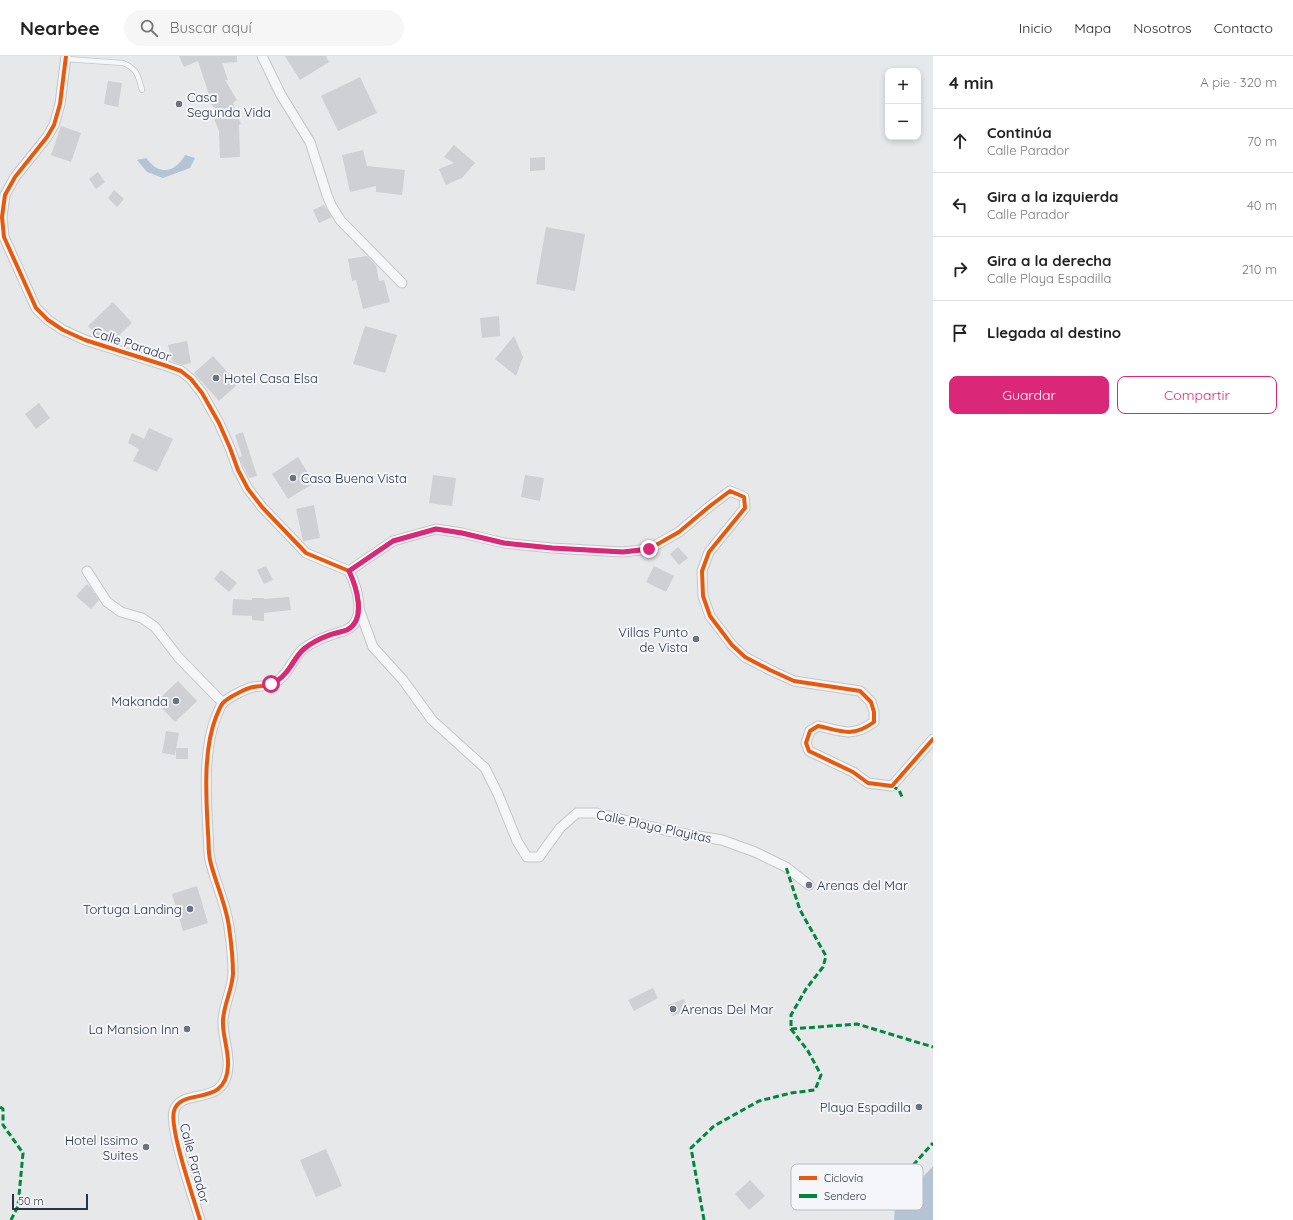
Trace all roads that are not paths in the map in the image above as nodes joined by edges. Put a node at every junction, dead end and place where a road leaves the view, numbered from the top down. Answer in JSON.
{"nodes":[{"id":1,"x":262,"y":56,"type":"edge"},
{"id":2,"x":66,"y":57,"type":"edge"},
{"id":3,"x":142,"y":90,"type":"dead end"},
{"id":4,"x":1,"y":218,"type":"edge"},
{"id":5,"x":402,"y":283,"type":"dead end"},
{"id":6,"x":88,"y":571,"type":"dead end"},
{"id":7,"x":349,"y":571,"type":"junction"},
{"id":8,"x":359,"y":607,"type":"junction"},
{"id":9,"x":223,"y":703,"type":"junction"},
{"id":10,"x":933,"y":739,"type":"edge"},
{"id":11,"x":809,"y":885,"type":"dead end"},
{"id":12,"x":200,"y":1220,"type":"edge"}],
"edges":[{"from":1,"to":5,"type":"street"},
{"from":2,"to":3,"type":"lane"},
{"from":2,"to":4,"type":"street","name":"Calle Parador"},
{"from":4,"to":7,"type":"street","name":"Calle Parador"},
{"from":6,"to":9,"type":"street"},
{"from":7,"to":8,"type":"street"},
{"from":7,"to":10,"type":"street"},
{"from":8,"to":9,"type":"street"},
{"from":8,"to":11,"type":"street","name":"Calle Playa Playitas"},
{"from":9,"to":12,"type":"street","name":"Calle Parador"}]}
